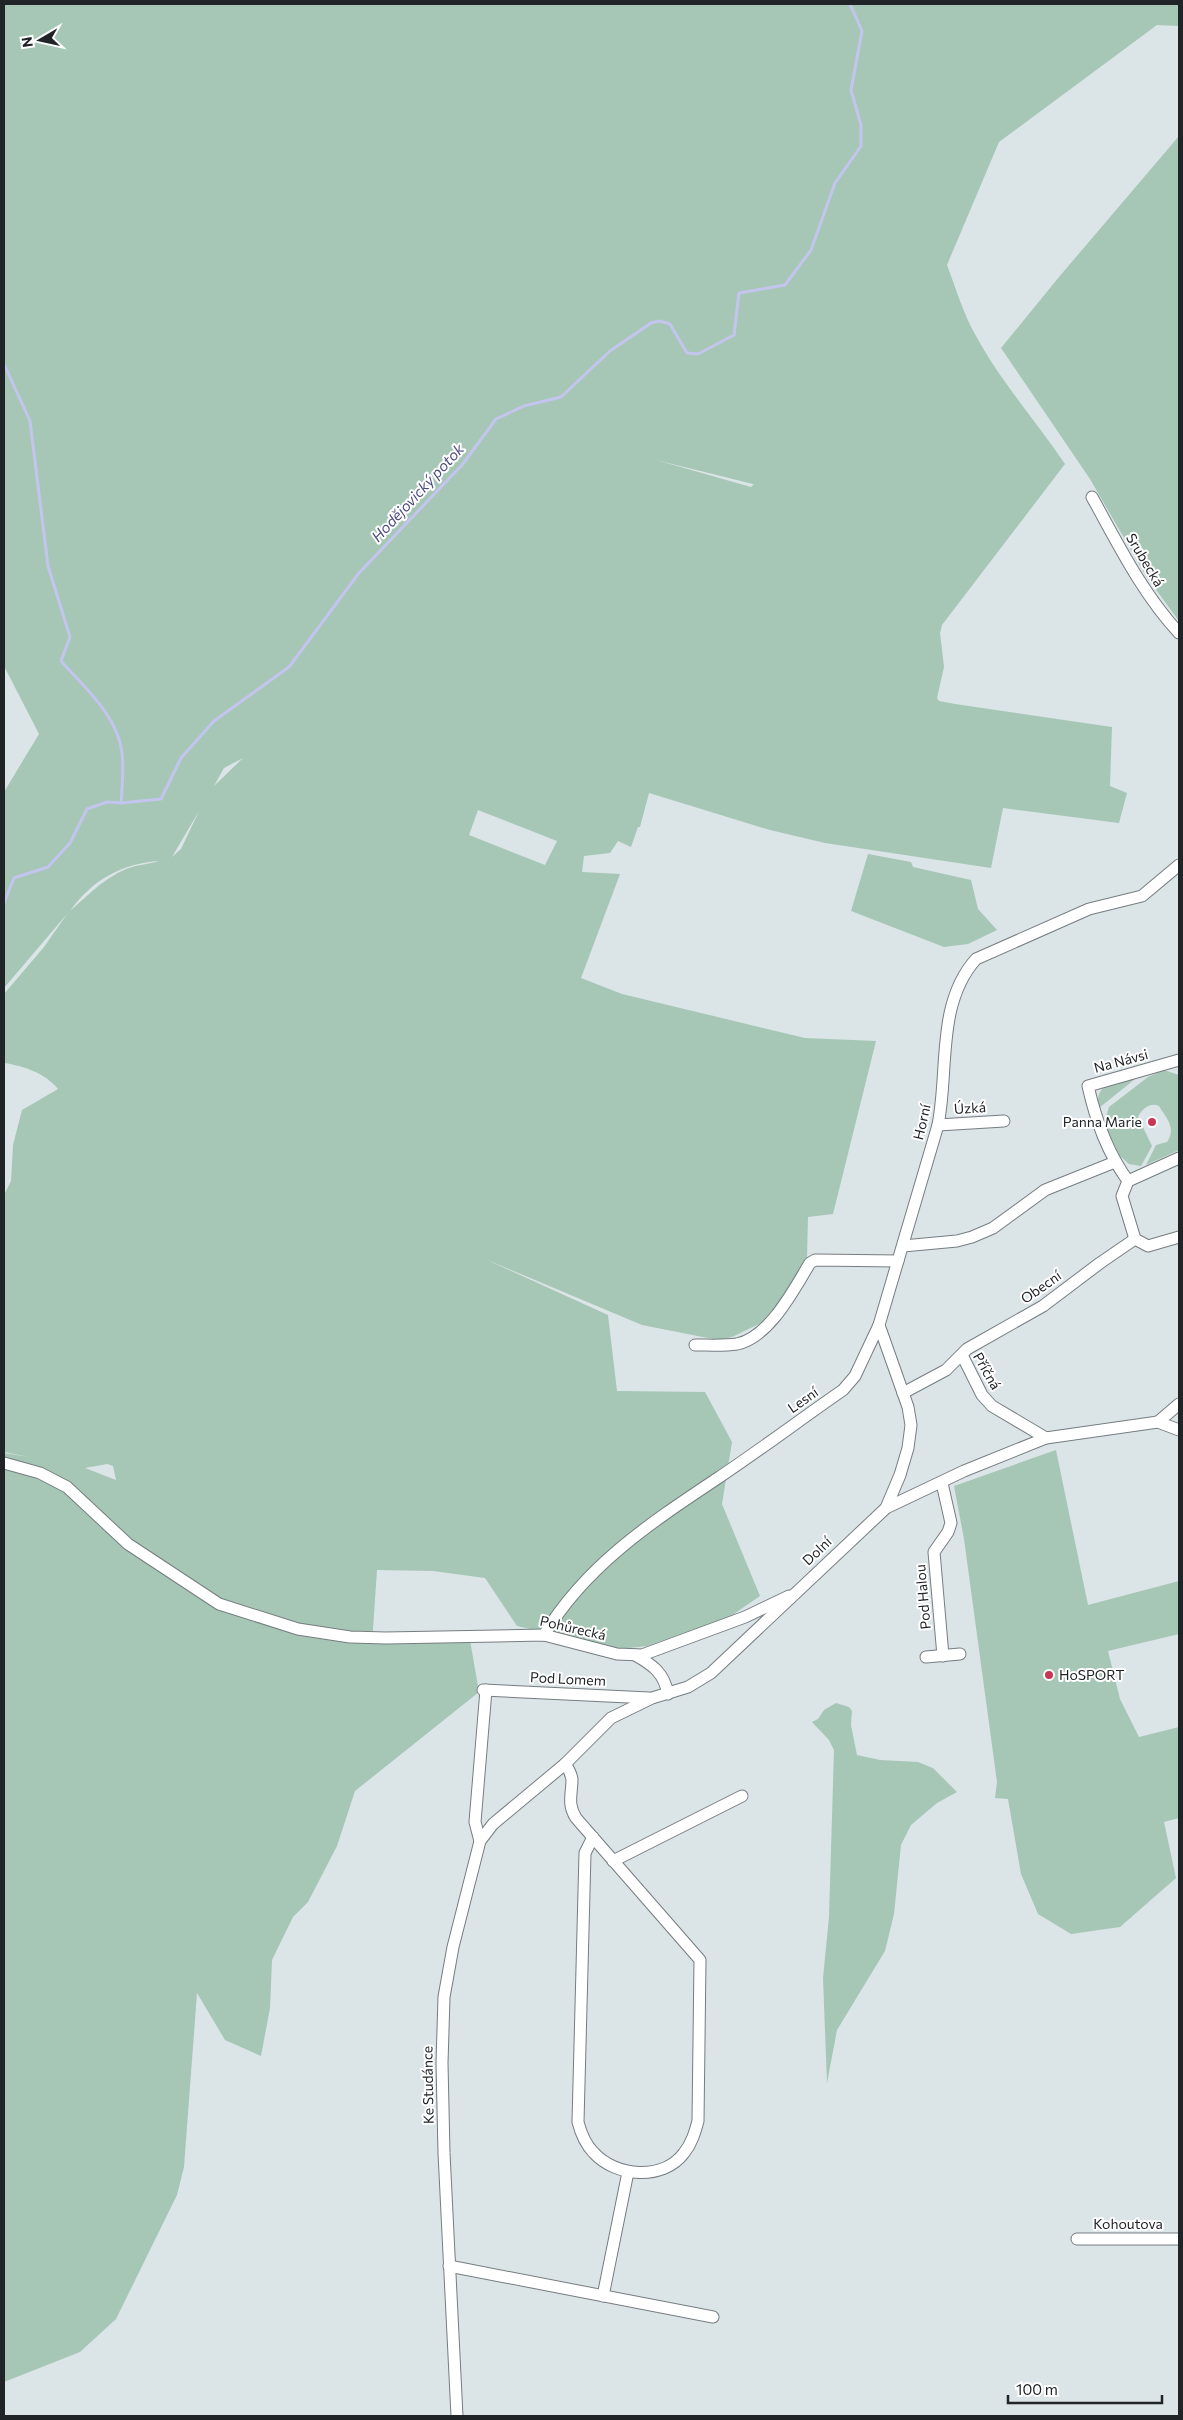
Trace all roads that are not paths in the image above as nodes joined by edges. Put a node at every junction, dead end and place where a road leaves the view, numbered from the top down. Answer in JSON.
{"nodes":[{"id":1,"x":1092,"y":497,"type":"dead end"},
{"id":2,"x":1179,"y":633,"type":"edge"},
{"id":3,"x":1179,"y":865,"type":"edge"},
{"id":4,"x":1178,"y":1063,"type":"edge"},
{"id":5,"x":1004,"y":1121,"type":"dead end"},
{"id":6,"x":938,"y":1125,"type":"junction"},
{"id":7,"x":1179,"y":1158,"type":"edge"},
{"id":8,"x":1115,"y":1162,"type":"junction"},
{"id":9,"x":1128,"y":1181,"type":"junction"},
{"id":10,"x":1179,"y":1237,"type":"edge"},
{"id":11,"x":1135,"y":1239,"type":"junction"},
{"id":12,"x":903,"y":1246,"type":"junction"},
{"id":13,"x":898,"y":1261,"type":"junction"},
{"id":14,"x":879,"y":1325,"type":"junction"},
{"id":15,"x":695,"y":1345,"type":"dead end"},
{"id":16,"x":962,"y":1355,"type":"junction"},
{"id":17,"x":903,"y":1393,"type":"junction"},
{"id":18,"x":1179,"y":1404,"type":"edge"},
{"id":19,"x":1158,"y":1422,"type":"junction"},
{"id":20,"x":1179,"y":1430,"type":"edge"},
{"id":21,"x":1046,"y":1438,"type":"junction"},
{"id":22,"x":4,"y":1463,"type":"edge"},
{"id":23,"x":942,"y":1482,"type":"junction"},
{"id":24,"x":886,"y":1508,"type":"junction"},
{"id":25,"x":798,"y":1592,"type":"junction"},
{"id":26,"x":544,"y":1634,"type":"junction"},
{"id":27,"x":960,"y":1654,"type":"dead end"},
{"id":28,"x":635,"y":1655,"type":"junction"},
{"id":29,"x":943,"y":1656,"type":"junction"},
{"id":30,"x":926,"y":1657,"type":"dead end"},
{"id":31,"x":668,"y":1694,"type":"junction"},
{"id":32,"x":652,"y":1698,"type":"junction"},
{"id":33,"x":565,"y":1764,"type":"junction"},
{"id":34,"x":541,"y":1784,"type":"joint"},
{"id":35,"x":742,"y":1796,"type":"dead end"},
{"id":36,"x":592,"y":1837,"type":"junction"},
{"id":37,"x":480,"y":1841,"type":"junction"},
{"id":38,"x":614,"y":1861,"type":"junction"},
{"id":39,"x":628,"y":2172,"type":"junction"},
{"id":40,"x":1078,"y":2239,"type":"dead end"},
{"id":41,"x":1179,"y":2239,"type":"edge"},
{"id":42,"x":449,"y":2266,"type":"junction"},
{"id":43,"x":603,"y":2296,"type":"junction"},
{"id":44,"x":713,"y":2317,"type":"dead end"},
{"id":45,"x":457,"y":2416,"type":"edge"}],
"edges":[{"from":1,"to":2,"type":"street","name":"Srubecká"},
{"from":3,"to":6,"type":"street","name":"Horní"},
{"from":4,"to":8,"type":"street","name":"Na Návsi"},
{"from":5,"to":6,"type":"street","name":"Úzká"},
{"from":6,"to":12,"type":"street","name":"Horní"},
{"from":7,"to":9,"type":"street"},
{"from":8,"to":9,"type":"street","name":"Na Návsi"},
{"from":8,"to":12,"type":"street"},
{"from":9,"to":11,"type":"street"},
{"from":10,"to":11,"type":"street"},
{"from":11,"to":16,"type":"street","name":"Obecní"},
{"from":12,"to":13,"type":"street","name":"Horní"},
{"from":13,"to":14,"type":"street","name":"Horní"},
{"from":13,"to":15,"type":"street"},
{"from":14,"to":17,"type":"street"},
{"from":14,"to":26,"type":"street","name":"Lesní"},
{"from":16,"to":17,"type":"street","name":"Příčná"},
{"from":16,"to":21,"type":"street","name":"Příčná"},
{"from":17,"to":24,"type":"street"},
{"from":18,"to":19,"type":"street"},
{"from":19,"to":20,"type":"street","name":"Dolní"},
{"from":19,"to":21,"type":"street","name":"Dolní"},
{"from":21,"to":23,"type":"street","name":"Dolní"},
{"from":22,"to":26,"type":"street","name":"Pohůrecká"},
{"from":23,"to":24,"type":"street","name":"Dolní"},
{"from":23,"to":29,"type":"street","name":"Pod Halou"},
{"from":24,"to":25,"type":"street","name":"Dolní"},
{"from":25,"to":28,"type":"street","name":"Pohůrecká"},
{"from":25,"to":31,"type":"street","name":"Dolní"},
{"from":26,"to":28,"type":"street","name":"Pohůrecká"},
{"from":27,"to":29,"type":"street"},
{"from":28,"to":31,"type":"street"},
{"from":29,"to":30,"type":"street"},
{"from":31,"to":32,"type":"street","name":"Dolní"},
{"from":32,"to":33,"type":"street","name":"Dolní"},
{"from":32,"to":37,"type":"street","name":"Pod Lomem"},
{"from":33,"to":34,"type":"street","name":"Dolní"},
{"from":33,"to":36,"type":"street"},
{"from":34,"to":37,"type":"street","name":"Ke Studánce"},
{"from":35,"to":38,"type":"street"},
{"from":36,"to":38,"type":"street"},
{"from":36,"to":39,"type":"street"},
{"from":37,"to":42,"type":"street","name":"Ke Studánce"},
{"from":38,"to":39,"type":"street"},
{"from":39,"to":43,"type":"street"},
{"from":40,"to":41,"type":"street","name":"Kohoutova"},
{"from":42,"to":43,"type":"street"},
{"from":42,"to":45,"type":"street","name":"Ke Studánce"},
{"from":43,"to":44,"type":"street"}]}
